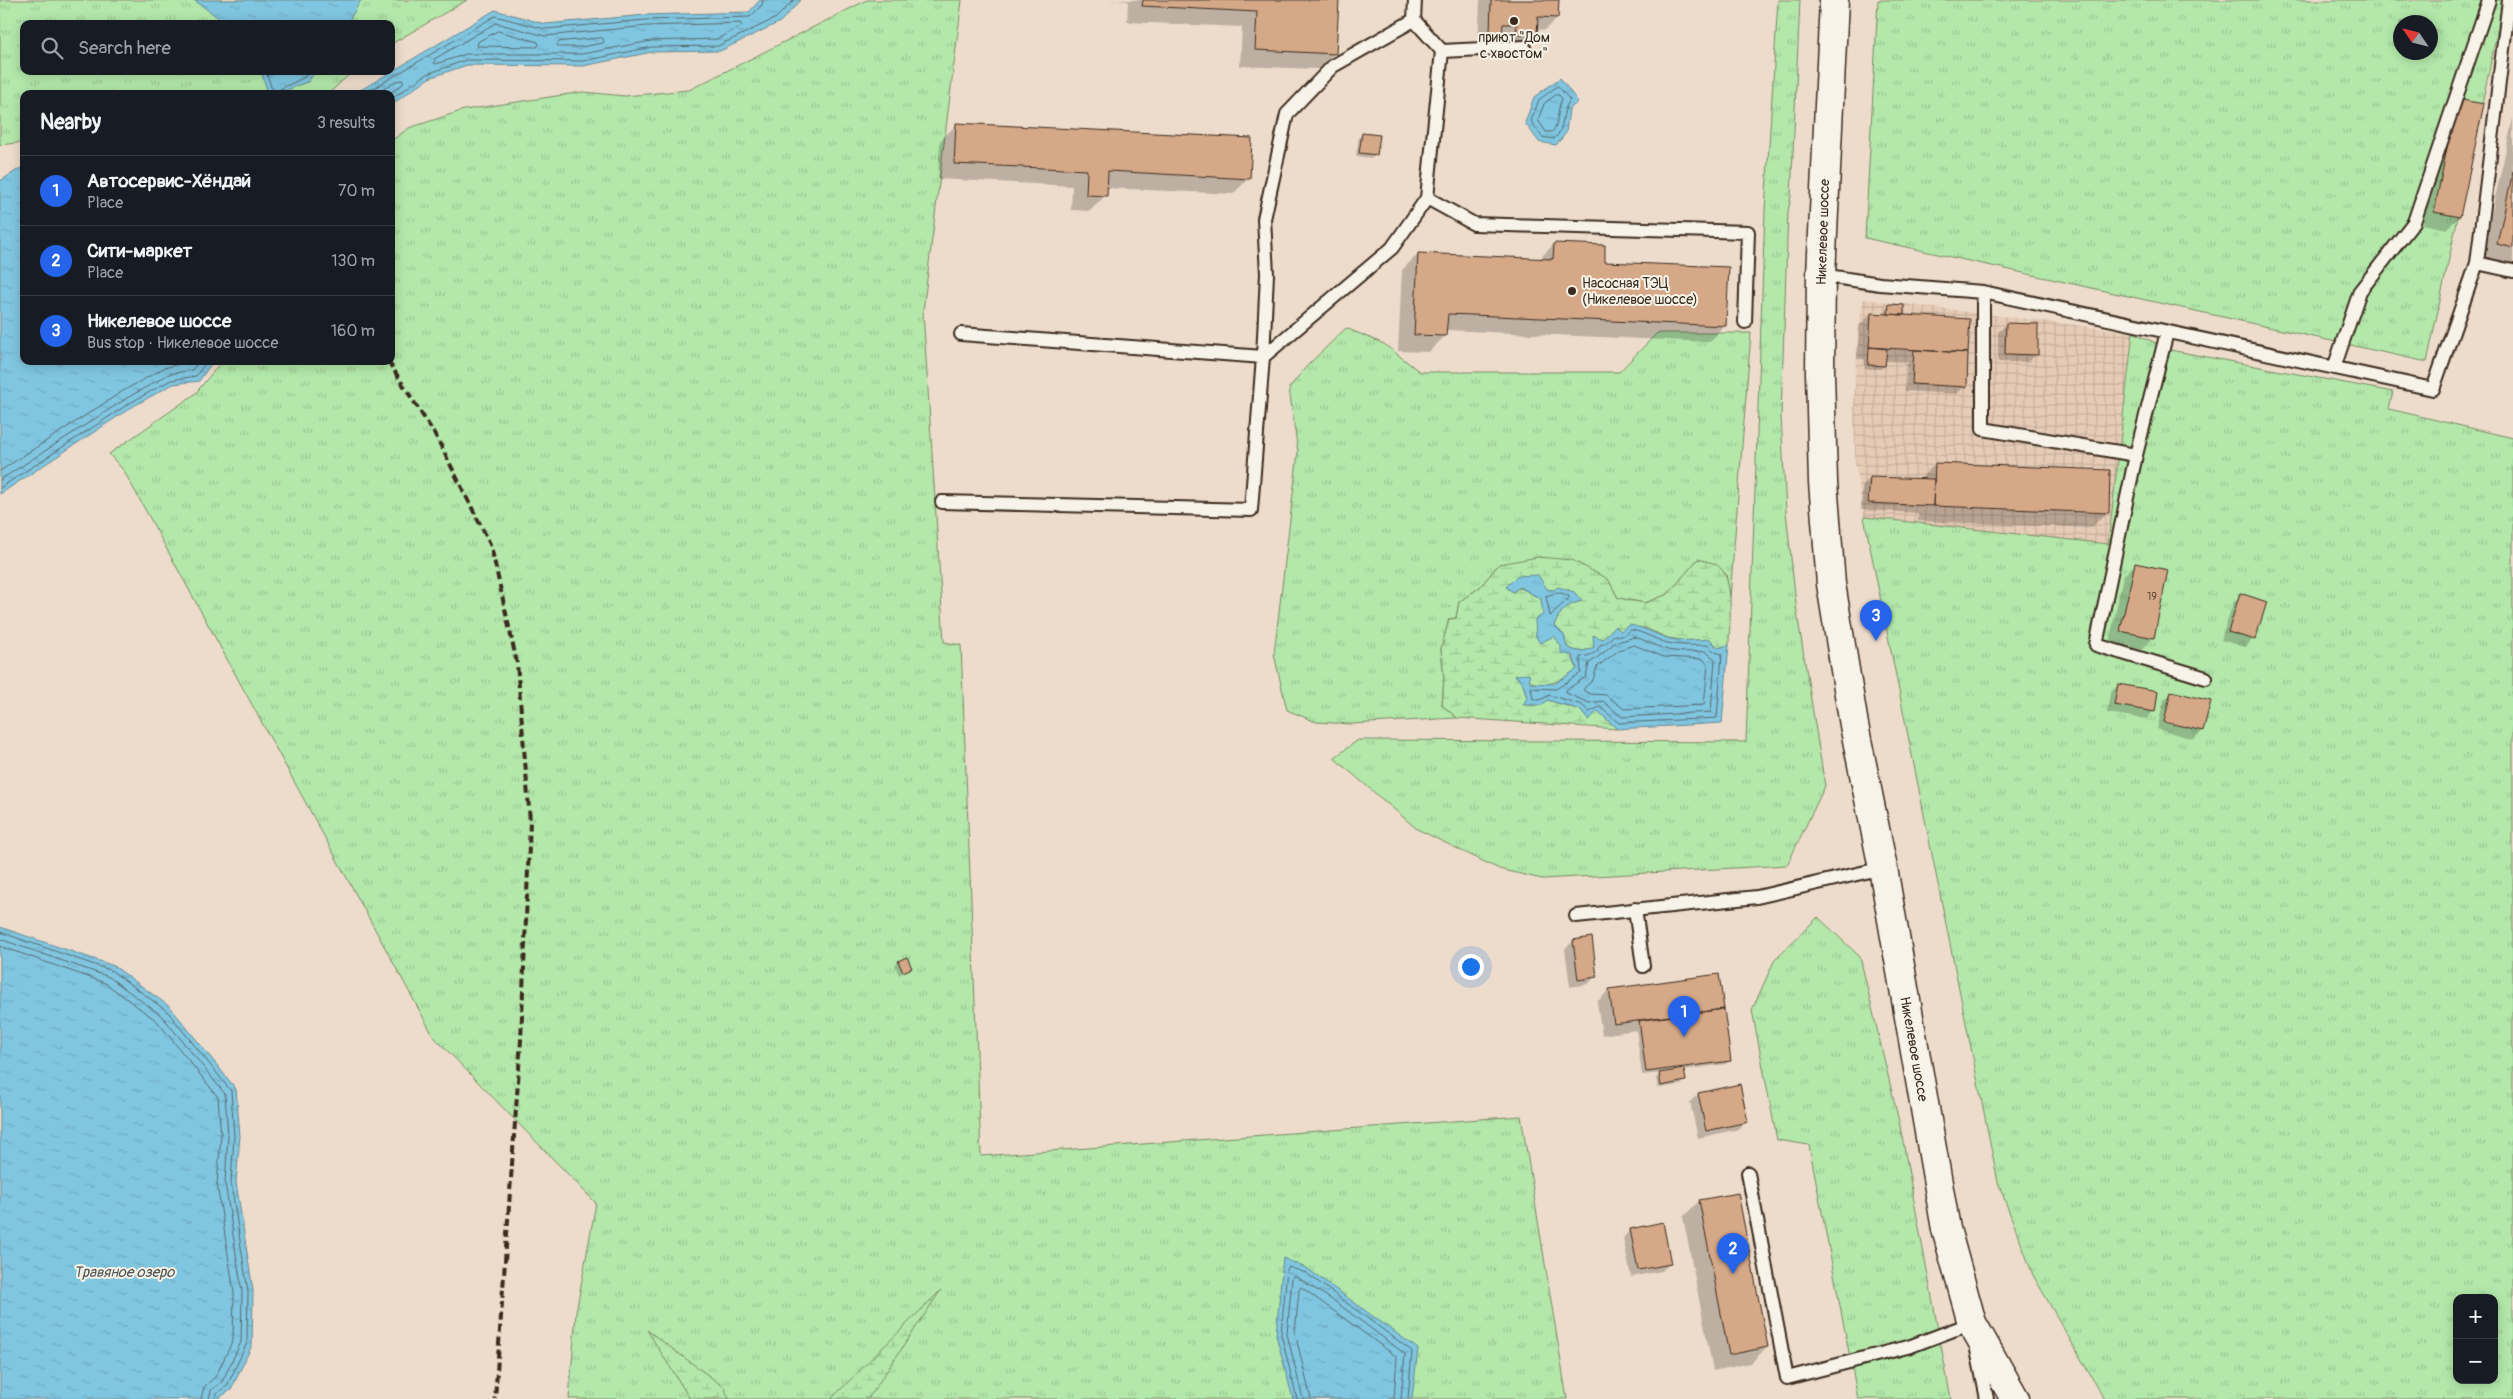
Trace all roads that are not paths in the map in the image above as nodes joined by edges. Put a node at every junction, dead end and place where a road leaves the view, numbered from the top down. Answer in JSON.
{"nodes":[{"id":1,"x":1415,"y":0,"type":"edge"},
{"id":2,"x":1834,"y":0,"type":"edge"},
{"id":3,"x":2489,"y":0,"type":"edge"},
{"id":4,"x":2509,"y":0,"type":"edge"},
{"id":5,"x":1414,"y":20,"type":"junction"},
{"id":6,"x":1524,"y":47,"type":"dead end"},
{"id":7,"x":1442,"y":50,"type":"junction"},
{"id":8,"x":1427,"y":198,"type":"junction"},
{"id":9,"x":2477,"y":263,"type":"junction"},
{"id":10,"x":2513,"y":271,"type":"edge"},
{"id":11,"x":1821,"y":275,"type":"junction"},
{"id":12,"x":1983,"y":292,"type":"junction"},
{"id":13,"x":1745,"y":322,"type":"dead end"},
{"id":14,"x":2167,"y":332,"type":"junction"},
{"id":15,"x":961,"y":334,"type":"dead end"},
{"id":16,"x":1263,"y":357,"type":"junction"},
{"id":17,"x":2334,"y":368,"type":"junction"},
{"id":18,"x":2136,"y":455,"type":"junction"},
{"id":19,"x":942,"y":502,"type":"dead end"},
{"id":20,"x":2206,"y":678,"type":"dead end"},
{"id":21,"x":1882,"y":868,"type":"junction"},
{"id":22,"x":1635,"y":909,"type":"junction"},
{"id":23,"x":1576,"y":916,"type":"dead end"},
{"id":24,"x":1643,"y":966,"type":"dead end"},
{"id":25,"x":1748,"y":1173,"type":"dead end"},
{"id":26,"x":1972,"y":1323,"type":"junction"},
{"id":27,"x":1987,"y":1399,"type":"edge"},
{"id":28,"x":2014,"y":1399,"type":"edge"}],
"edges":[{"from":1,"to":5,"type":"lane"},
{"from":2,"to":11,"type":"main road","name":"Никелевое шоссе"},
{"from":3,"to":17,"type":"lane"},
{"from":4,"to":9,"type":"lane"},
{"from":5,"to":7,"type":"lane"},
{"from":5,"to":16,"type":"lane"},
{"from":6,"to":7,"type":"lane"},
{"from":7,"to":8,"type":"lane"},
{"from":8,"to":13,"type":"lane"},
{"from":8,"to":16,"type":"lane"},
{"from":9,"to":10,"type":"lane"},
{"from":9,"to":17,"type":"lane"},
{"from":11,"to":12,"type":"lane"},
{"from":11,"to":21,"type":"main road","name":"Никелевое шоссе"},
{"from":12,"to":14,"type":"lane"},
{"from":12,"to":18,"type":"lane"},
{"from":14,"to":17,"type":"lane"},
{"from":14,"to":18,"type":"lane"},
{"from":15,"to":16,"type":"lane"},
{"from":16,"to":19,"type":"lane"},
{"from":18,"to":20,"type":"lane"},
{"from":21,"to":22,"type":"lane"},
{"from":21,"to":26,"type":"main road","name":"Никелевое шоссе"},
{"from":22,"to":23,"type":"lane"},
{"from":22,"to":24,"type":"lane"},
{"from":25,"to":26,"type":"lane"},
{"from":26,"to":27,"type":"lane"},
{"from":26,"to":28,"type":"main road","name":"Никелевое шоссе"}]}
